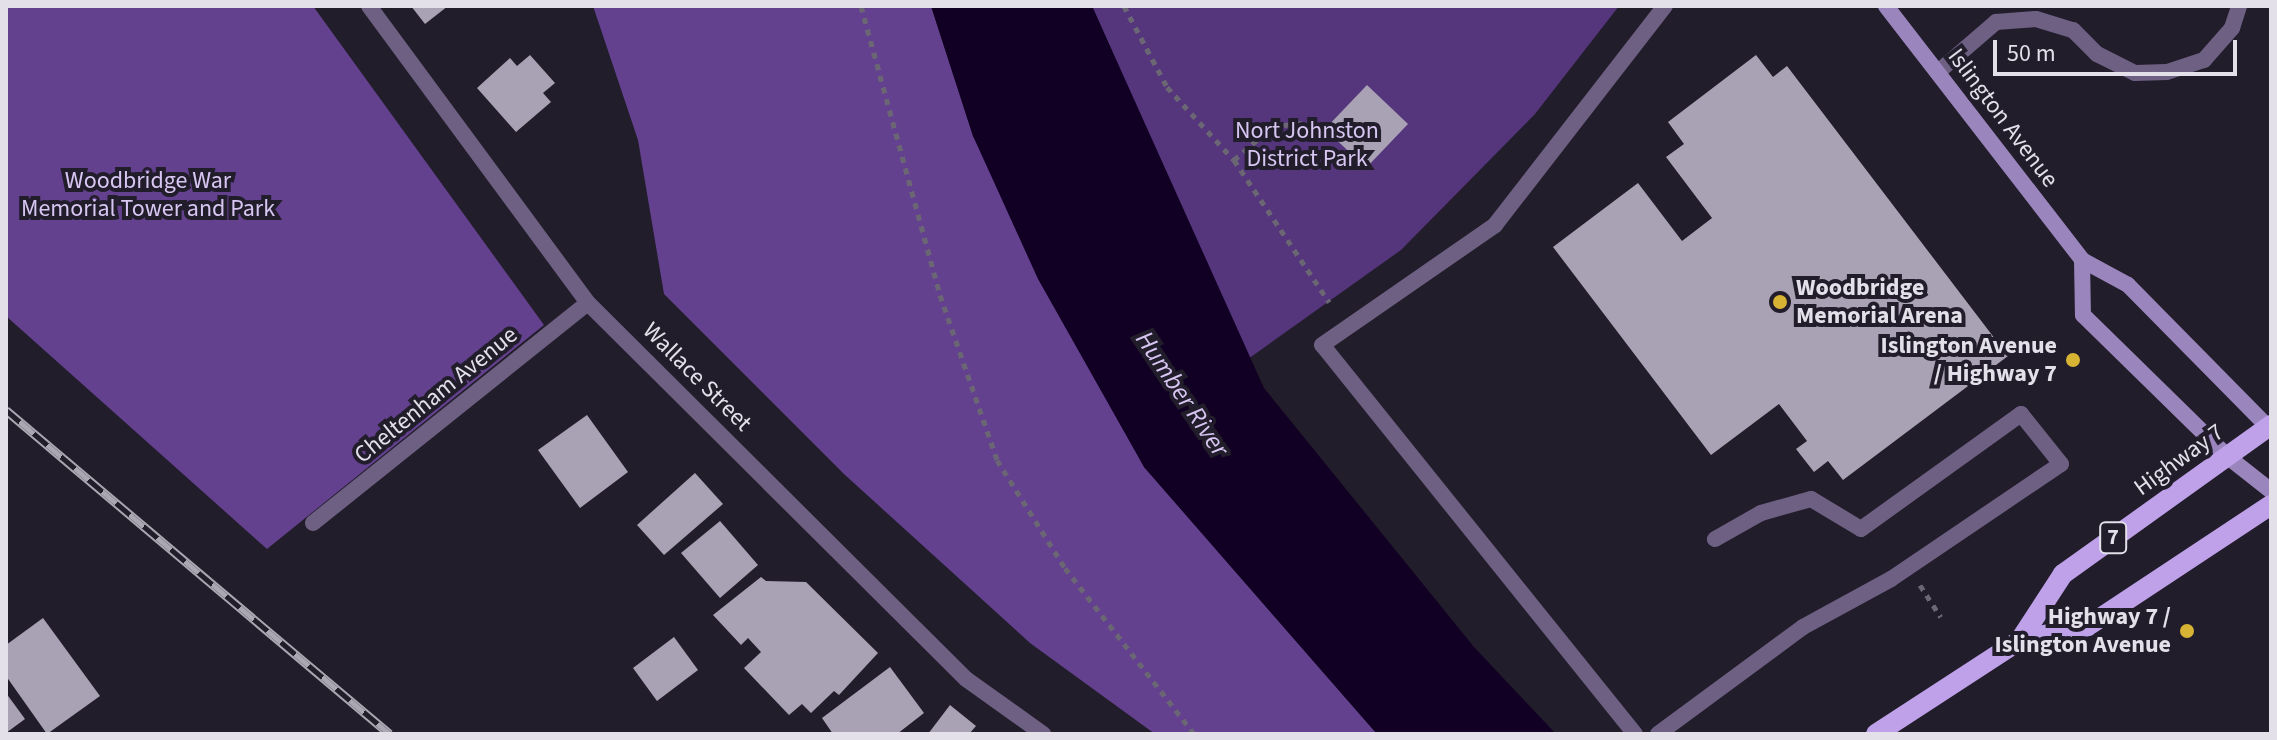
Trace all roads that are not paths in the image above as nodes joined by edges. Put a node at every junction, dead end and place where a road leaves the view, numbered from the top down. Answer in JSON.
{"nodes":[{"id":1,"x":369,"y":6,"type":"edge"},
{"id":2,"x":1665,"y":6,"type":"edge"},
{"id":3,"x":1886,"y":6,"type":"edge"},
{"id":4,"x":2239,"y":6,"type":"edge"},
{"id":5,"x":1938,"y":72,"type":"junction"},
{"id":6,"x":2082,"y":260,"type":"junction"},
{"id":7,"x":588,"y":303,"type":"junction"},
{"id":8,"x":2270,"y":428,"type":"edge"},
{"id":9,"x":2228,"y":457,"type":"junction"},
{"id":10,"x":2271,"y":491,"type":"edge"},
{"id":11,"x":2271,"y":505,"type":"edge"},
{"id":12,"x":313,"y":523,"type":"dead end"},
{"id":13,"x":1715,"y":539,"type":"dead end"},
{"id":14,"x":2020,"y":640,"type":"junction"},
{"id":15,"x":1043,"y":734,"type":"edge"},
{"id":16,"x":1635,"y":734,"type":"edge"},
{"id":17,"x":1658,"y":734,"type":"edge"},
{"id":18,"x":1876,"y":734,"type":"edge"}],
"edges":[{"from":1,"to":7,"type":"street","name":"Wallace Street"},
{"from":2,"to":16,"type":"street"},
{"from":3,"to":5,"type":"main road","name":"Islington Avenue"},
{"from":4,"to":5,"type":"street"},
{"from":5,"to":6,"type":"main road","name":"Islington Avenue"},
{"from":6,"to":8,"type":"main road","name":"Islington Avenue"},
{"from":6,"to":9,"type":"main road"},
{"from":7,"to":12,"type":"street","name":"Cheltenham Avenue"},
{"from":7,"to":15,"type":"street","name":"Wallace Street"},
{"from":8,"to":9,"type":"main road","name":"Highway 7","number":"7"},
{"from":9,"to":10,"type":"main road"},
{"from":9,"to":14,"type":"main road","name":"Highway 7","number":"7"},
{"from":11,"to":14,"type":"main road","name":"Highway 7","number":"7"},
{"from":13,"to":17,"type":"street"},
{"from":14,"to":18,"type":"main road","name":"Highway 7","number":"7"}]}
